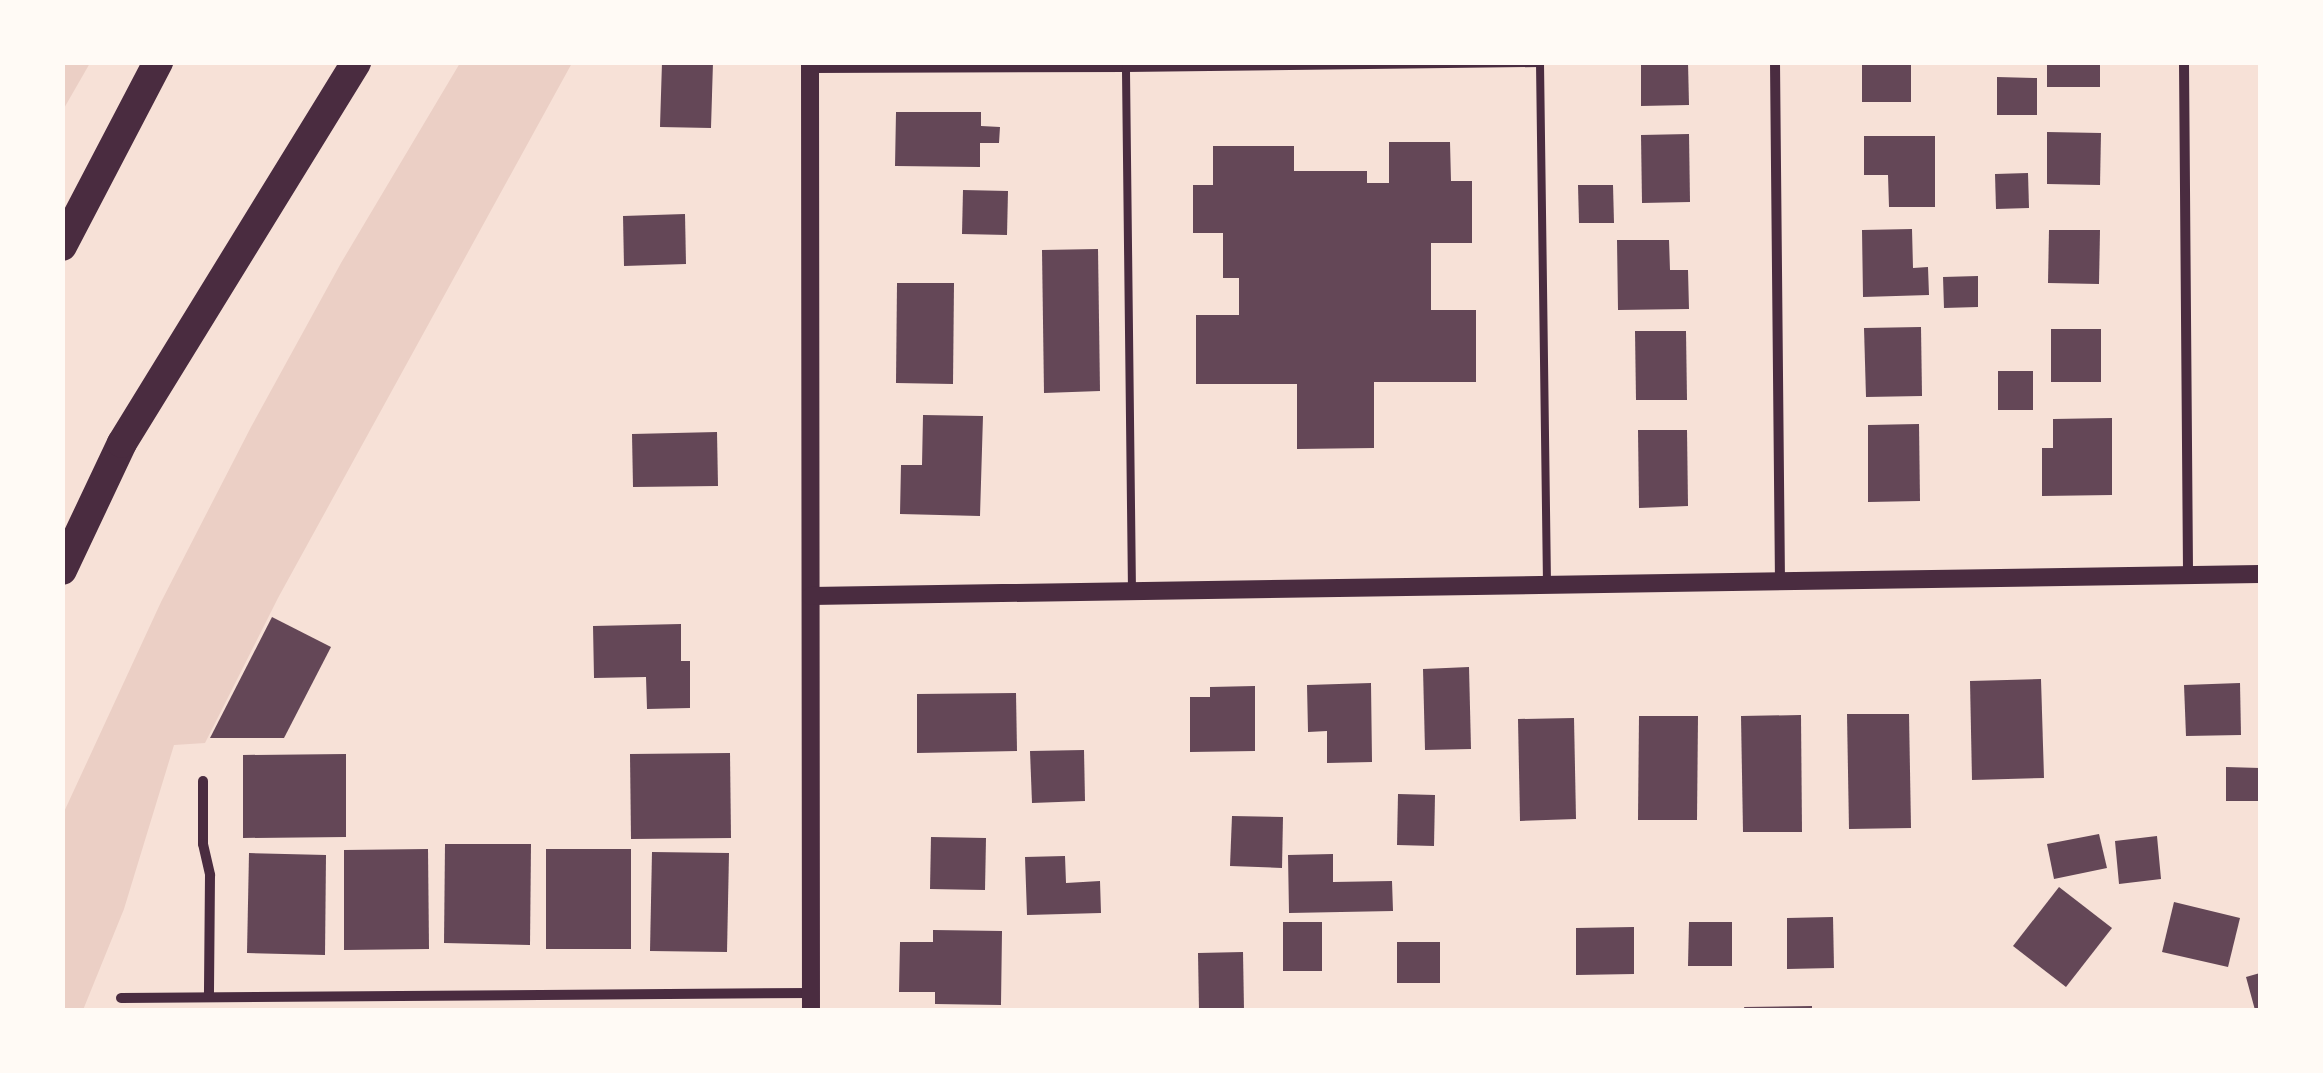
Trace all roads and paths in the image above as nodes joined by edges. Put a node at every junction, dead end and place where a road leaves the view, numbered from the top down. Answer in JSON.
{"nodes":[{"id":1,"x":158,"y":62,"type":"edge"},
{"id":2,"x":356,"y":62,"type":"edge"},
{"id":3,"x":1775,"y":62,"type":"edge"},
{"id":4,"x":2184,"y":62,"type":"edge"},
{"id":5,"x":810,"y":66,"type":"edge"},
{"id":6,"x":1126,"y":68,"type":"junction"},
{"id":7,"x":62,"y":246,"type":"edge"},
{"id":8,"x":62,"y":570,"type":"edge"},
{"id":9,"x":2260,"y":574,"type":"edge"},
{"id":10,"x":2188,"y":576,"type":"junction"},
{"id":11,"x":1780,"y":582,"type":"junction"},
{"id":12,"x":1547,"y":585,"type":"junction"},
{"id":13,"x":1132,"y":592,"type":"junction"},
{"id":14,"x":811,"y":596,"type":"junction"},
{"id":15,"x":203,"y":781,"type":"dead end"},
{"id":16,"x":209,"y":997,"type":"junction"},
{"id":17,"x":121,"y":998,"type":"dead end"},
{"id":18,"x":811,"y":1002,"type":"edge"}],
"edges":[{"from":1,"to":7,"type":"highway"},
{"from":2,"to":8,"type":"highway"},
{"from":3,"to":11,"type":"street"},
{"from":4,"to":10,"type":"street"},
{"from":5,"to":6,"type":"lane"},
{"from":5,"to":14,"type":"street"},
{"from":6,"to":12,"type":"lane"},
{"from":6,"to":13,"type":"lane"},
{"from":9,"to":10,"type":"street"},
{"from":10,"to":11,"type":"street"},
{"from":11,"to":12,"type":"street"},
{"from":12,"to":13,"type":"street"},
{"from":13,"to":14,"type":"street"},
{"from":14,"to":18,"type":"street"},
{"from":15,"to":16,"type":"street"},
{"from":16,"to":17,"type":"street"},
{"from":16,"to":18,"type":"street"}]}
